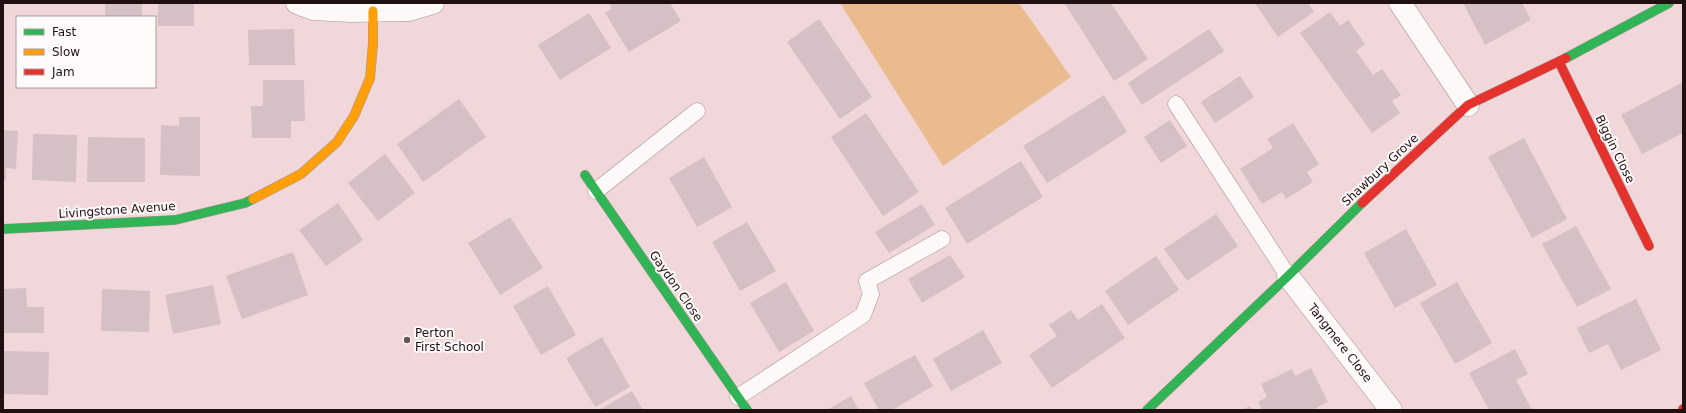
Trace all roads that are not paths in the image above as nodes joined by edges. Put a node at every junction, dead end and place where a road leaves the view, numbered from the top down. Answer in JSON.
{"nodes":[{"id":1,"x":297,"y":3,"type":"edge"},
{"id":2,"x":433,"y":3,"type":"edge"},
{"id":3,"x":1400,"y":3,"type":"edge"},
{"id":4,"x":1669,"y":3,"type":"edge"},
{"id":5,"x":373,"y":11,"type":"junction"},
{"id":6,"x":1559,"y":62,"type":"junction"},
{"id":7,"x":1176,"y":104,"type":"dead end"},
{"id":8,"x":1468,"y":105,"type":"junction"},
{"id":9,"x":697,"y":111,"type":"dead end"},
{"id":10,"x":585,"y":175,"type":"dead end"},
{"id":11,"x":596,"y":191,"type":"junction"},
{"id":12,"x":3,"y":229,"type":"edge"},
{"id":13,"x":942,"y":238,"type":"dead end"},
{"id":14,"x":1649,"y":246,"type":"dead end"},
{"id":15,"x":1288,"y":276,"type":"junction"},
{"id":16,"x":738,"y":397,"type":"junction"},
{"id":17,"x":747,"y":410,"type":"edge"},
{"id":18,"x":1147,"y":410,"type":"edge"},
{"id":19,"x":1391,"y":410,"type":"edge"}],
"edges":[{"from":1,"to":5,"type":"street"},
{"from":2,"to":5,"type":"street"},
{"from":3,"to":8,"type":"street"},
{"from":4,"to":6,"type":"street","name":"Shawbury Grove"},
{"from":5,"to":12,"type":"street","name":"Livingstone Avenue"},
{"from":6,"to":8,"type":"street","name":"Shawbury Grove"},
{"from":6,"to":14,"type":"street","name":"Biggin Close"},
{"from":7,"to":15,"type":"lane"},
{"from":8,"to":15,"type":"street","name":"Shawbury Grove"},
{"from":9,"to":11,"type":"lane"},
{"from":10,"to":11,"type":"street","name":"Gaydon Close"},
{"from":11,"to":16,"type":"street","name":"Gaydon Close"},
{"from":13,"to":16,"type":"lane"},
{"from":15,"to":18,"type":"street","name":"Shawbury Grove"},
{"from":15,"to":19,"type":"street","name":"Tangmere Close"},
{"from":16,"to":17,"type":"street","name":"Gaydon Close"}]}
